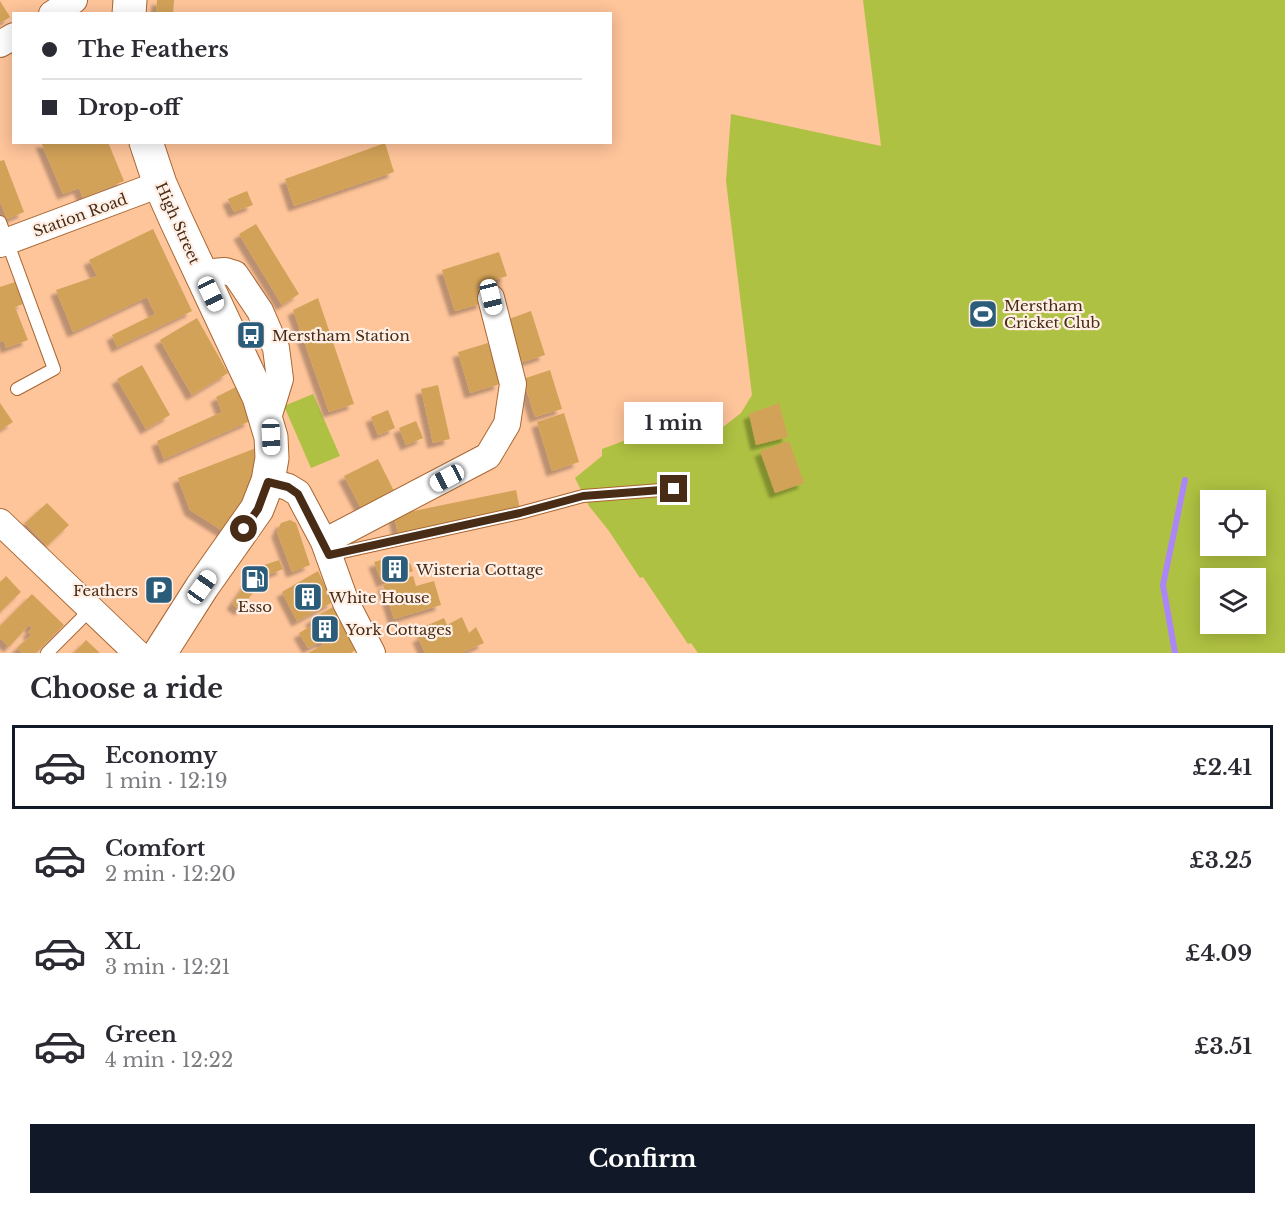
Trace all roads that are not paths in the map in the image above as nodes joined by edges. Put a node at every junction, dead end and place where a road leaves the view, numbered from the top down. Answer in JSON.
{"nodes":[{"id":1,"x":74,"y":0,"type":"edge"},
{"id":2,"x":55,"y":12,"type":"edge"},
{"id":3,"x":147,"y":144,"type":"edge"},
{"id":4,"x":160,"y":184,"type":"junction"},
{"id":5,"x":3,"y":236,"type":"edge"},
{"id":6,"x":491,"y":297,"type":"dead end"},
{"id":7,"x":17,"y":389,"type":"dead end"},
{"id":8,"x":268,"y":482,"type":"junction"},
{"id":9,"x":674,"y":489,"type":"dead end"},
{"id":10,"x":0,"y":522,"type":"edge"},
{"id":11,"x":327,"y":548,"type":"junction"},
{"id":12,"x":91,"y":609,"type":"junction"},
{"id":13,"x":47,"y":653,"type":"edge"},
{"id":14,"x":137,"y":653,"type":"edge"},
{"id":15,"x":160,"y":653,"type":"edge"},
{"id":16,"x":372,"y":653,"type":"edge"}],
"edges":[{"from":1,"to":2,"type":"street"},
{"from":3,"to":4,"type":"main road","name":"High Street"},
{"from":4,"to":5,"type":"street","name":"Station Road"},
{"from":4,"to":8,"type":"main road","name":"High Street"},
{"from":5,"to":7,"type":"lane"},
{"from":6,"to":11,"type":"street"},
{"from":8,"to":11,"type":"street"},
{"from":8,"to":15,"type":"main road","name":"High Street"},
{"from":9,"to":11,"type":"lane"},
{"from":10,"to":12,"type":"street"},
{"from":11,"to":16,"type":"street"},
{"from":12,"to":13,"type":"lane"},
{"from":12,"to":14,"type":"street"}]}
